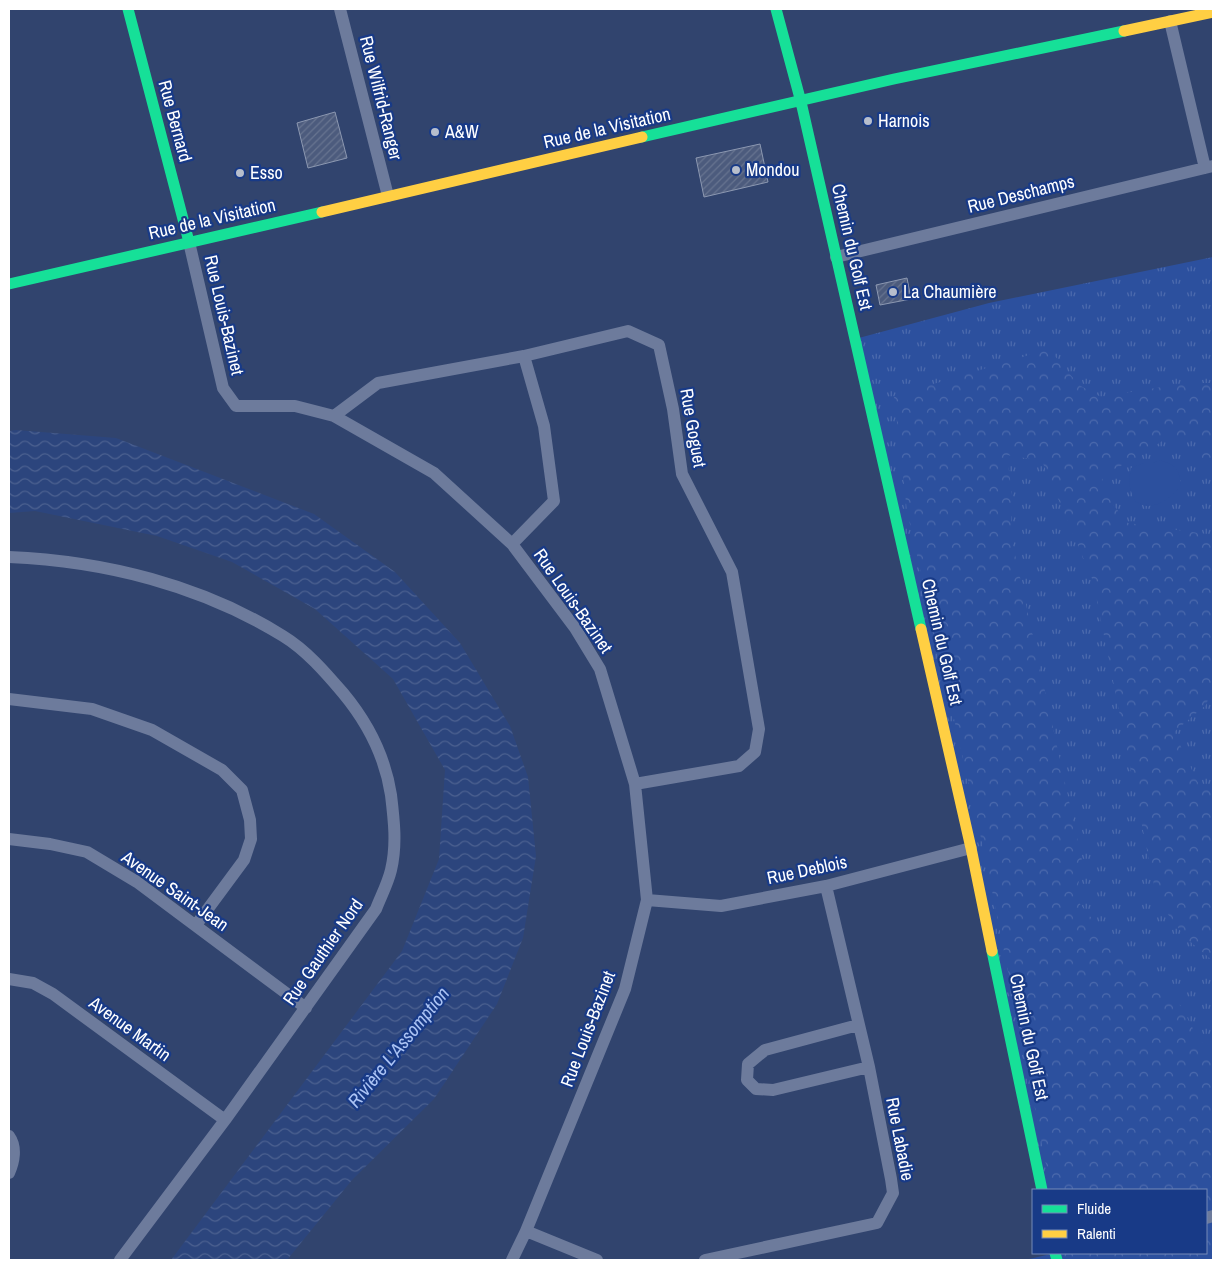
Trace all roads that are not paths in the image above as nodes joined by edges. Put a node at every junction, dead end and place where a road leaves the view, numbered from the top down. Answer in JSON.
{"nodes":[{"id":1,"x":128,"y":9,"type":"edge"},
{"id":2,"x":340,"y":9,"type":"edge"},
{"id":3,"x":776,"y":9,"type":"edge"},
{"id":4,"x":1213,"y":12,"type":"edge"},
{"id":5,"x":1170,"y":21,"type":"junction"},
{"id":6,"x":801,"y":102,"type":"junction"},
{"id":7,"x":1209,"y":167,"type":"edge"},
{"id":8,"x":388,"y":196,"type":"junction"},
{"id":9,"x":189,"y":242,"type":"junction"},
{"id":10,"x":836,"y":257,"type":"junction"},
{"id":11,"x":9,"y":284,"type":"edge"},
{"id":12,"x":524,"y":356,"type":"junction"},
{"id":13,"x":334,"y":416,"type":"junction"},
{"id":14,"x":512,"y":544,"type":"junction"},
{"id":15,"x":9,"y":557,"type":"edge"},
{"id":16,"x":9,"y":699,"type":"edge"},
{"id":17,"x":635,"y":784,"type":"junction"},
{"id":18,"x":9,"y":839,"type":"edge"},
{"id":19,"x":971,"y":848,"type":"junction"},
{"id":20,"x":826,"y":886,"type":"junction"},
{"id":21,"x":647,"y":900,"type":"junction"},
{"id":22,"x":196,"y":924,"type":"junction"},
{"id":23,"x":9,"y":979,"type":"edge"},
{"id":24,"x":306,"y":1008,"type":"junction"},
{"id":25,"x":858,"y":1025,"type":"junction"},
{"id":26,"x":868,"y":1067,"type":"junction"},
{"id":27,"x":225,"y":1120,"type":"junction"},
{"id":28,"x":9,"y":1136,"type":"edge"},
{"id":29,"x":9,"y":1173,"type":"edge"},
{"id":30,"x":1042,"y":1189,"type":"edge"},
{"id":31,"x":526,"y":1231,"type":"junction"},
{"id":32,"x":120,"y":1260,"type":"edge"},
{"id":33,"x":512,"y":1260,"type":"edge"},
{"id":34,"x":597,"y":1260,"type":"edge"},
{"id":35,"x":705,"y":1260,"type":"edge"}],
"edges":[{"from":1,"to":9,"type":"street","name":"Rue Bernard"},
{"from":2,"to":8,"type":"street","name":"Rue Wilfrid-Ranger"},
{"from":3,"to":6,"type":"street","name":"Chemin du Golf Est"},
{"from":4,"to":5,"type":"street","name":"Rue de la Visitation"},
{"from":5,"to":6,"type":"street","name":"Rue de la Visitation"},
{"from":5,"to":7,"type":"street"},
{"from":6,"to":8,"type":"street","name":"Rue de la Visitation"},
{"from":6,"to":10,"type":"street","name":"Chemin du Golf Est"},
{"from":7,"to":10,"type":"street","name":"Rue Deschamps"},
{"from":8,"to":9,"type":"street","name":"Rue de la Visitation"},
{"from":9,"to":11,"type":"street","name":"Rue de la Visitation"},
{"from":9,"to":13,"type":"street","name":"Rue Louis-Bazinet"},
{"from":10,"to":19,"type":"street","name":"Chemin du Golf Est"},
{"from":12,"to":13,"type":"street","name":"Rue Goguet"},
{"from":12,"to":14,"type":"street"},
{"from":12,"to":17,"type":"street","name":"Rue Goguet"},
{"from":13,"to":14,"type":"street","name":"Rue Louis-Bazinet"},
{"from":14,"to":17,"type":"street","name":"Rue Louis-Bazinet"},
{"from":15,"to":24,"type":"street","name":"Rue Gauthier Nord"},
{"from":16,"to":22,"type":"street"},
{"from":17,"to":21,"type":"street","name":"Rue Louis-Bazinet"},
{"from":18,"to":22,"type":"street","name":"Avenue Saint-Jean"},
{"from":19,"to":20,"type":"street","name":"Rue Deblois"},
{"from":19,"to":30,"type":"street","name":"Chemin du Golf Est"},
{"from":20,"to":21,"type":"street","name":"Rue Deblois"},
{"from":20,"to":25,"type":"street","name":"Rue Labadie"},
{"from":21,"to":31,"type":"street","name":"Rue Louis-Bazinet"},
{"from":22,"to":24,"type":"street","name":"Avenue Saint-Jean"},
{"from":23,"to":27,"type":"street","name":"Avenue Martin"},
{"from":24,"to":27,"type":"street","name":"Rue Gauthier Nord"},
{"from":25,"to":26,"type":"street","name":"Rue Labadie"},
{"from":25,"to":26,"type":"street"},
{"from":26,"to":35,"type":"street","name":"Rue Labadie"},
{"from":27,"to":32,"type":"street","name":"Rue Gauthier Nord"},
{"from":28,"to":29,"type":"street"},
{"from":31,"to":33,"type":"street","name":"Rue Louis-Bazinet"},
{"from":31,"to":34,"type":"street"}]}
